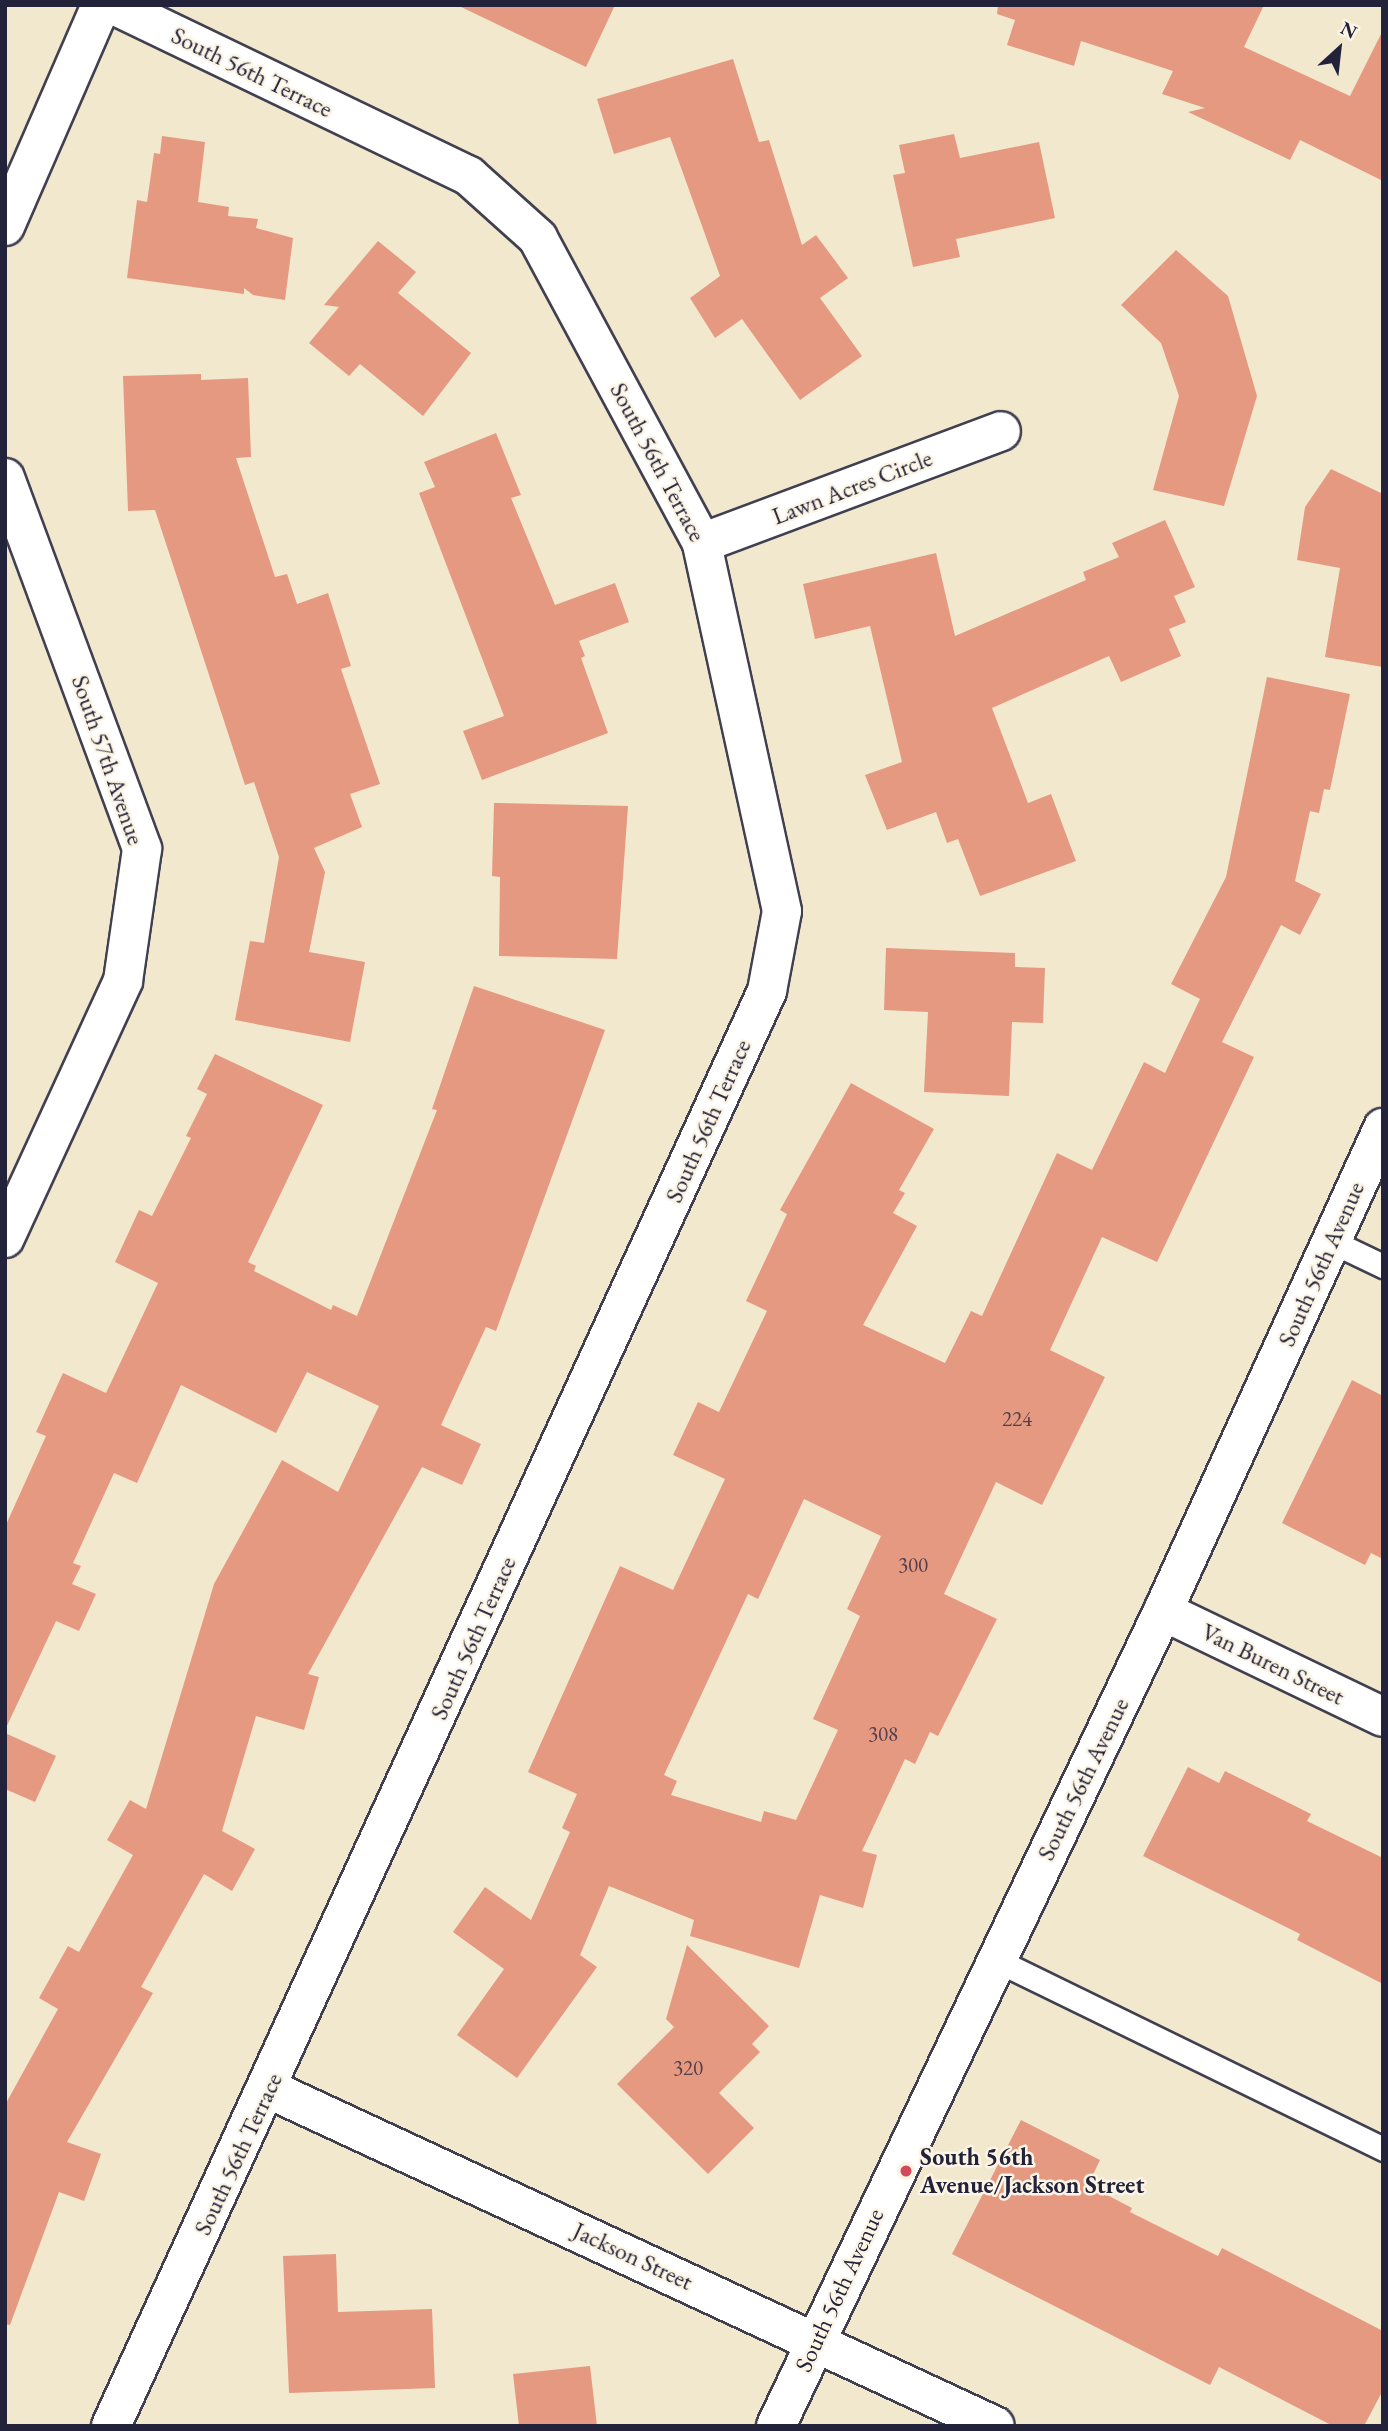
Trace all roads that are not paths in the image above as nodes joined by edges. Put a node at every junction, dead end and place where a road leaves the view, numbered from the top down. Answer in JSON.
{"nodes":[{"id":1,"x":101,"y":5,"type":"edge"},
{"id":2,"x":114,"y":5,"type":"edge"},
{"id":3,"x":5,"y":226,"type":"edge"},
{"id":4,"x":1001,"y":431,"type":"dead end"},
{"id":5,"x":5,"y":478,"type":"edge"},
{"id":6,"x":702,"y":543,"type":"junction"},
{"id":7,"x":1383,"y":1128,"type":"edge"},
{"id":8,"x":8,"y":1226,"type":"edge"},
{"id":9,"x":1331,"y":1241,"type":"junction"},
{"id":10,"x":1383,"y":1266,"type":"edge"},
{"id":11,"x":1163,"y":1611,"type":"junction"},
{"id":12,"x":1383,"y":1717,"type":"edge"},
{"id":13,"x":996,"y":1960,"type":"junction"},
{"id":14,"x":269,"y":2089,"type":"junction"},
{"id":15,"x":1383,"y":2149,"type":"edge"},
{"id":16,"x":815,"y":2339,"type":"junction"},
{"id":17,"x":111,"y":2426,"type":"edge"},
{"id":18,"x":776,"y":2426,"type":"edge"},
{"id":19,"x":995,"y":2426,"type":"edge"}],
"edges":[{"from":1,"to":3,"type":"street"},
{"from":2,"to":6,"type":"street","name":"South 56th Terrace"},
{"from":4,"to":6,"type":"street","name":"Lawn Acres Circle"},
{"from":5,"to":8,"type":"street","name":"South 57th Avenue"},
{"from":6,"to":14,"type":"street","name":"South 56th Terrace"},
{"from":7,"to":9,"type":"street","name":"South 56th Avenue"},
{"from":9,"to":10,"type":"lane"},
{"from":9,"to":11,"type":"street","name":"South 56th Avenue"},
{"from":11,"to":12,"type":"street","name":"Van Buren Street"},
{"from":11,"to":13,"type":"street","name":"South 56th Avenue"},
{"from":13,"to":15,"type":"lane"},
{"from":13,"to":16,"type":"street","name":"South 56th Avenue"},
{"from":14,"to":16,"type":"street","name":"Jackson Street"},
{"from":14,"to":17,"type":"street","name":"South 56th Terrace"},
{"from":16,"to":18,"type":"street","name":"South 56th Avenue"},
{"from":16,"to":19,"type":"street","name":"Jackson Street"}]}
